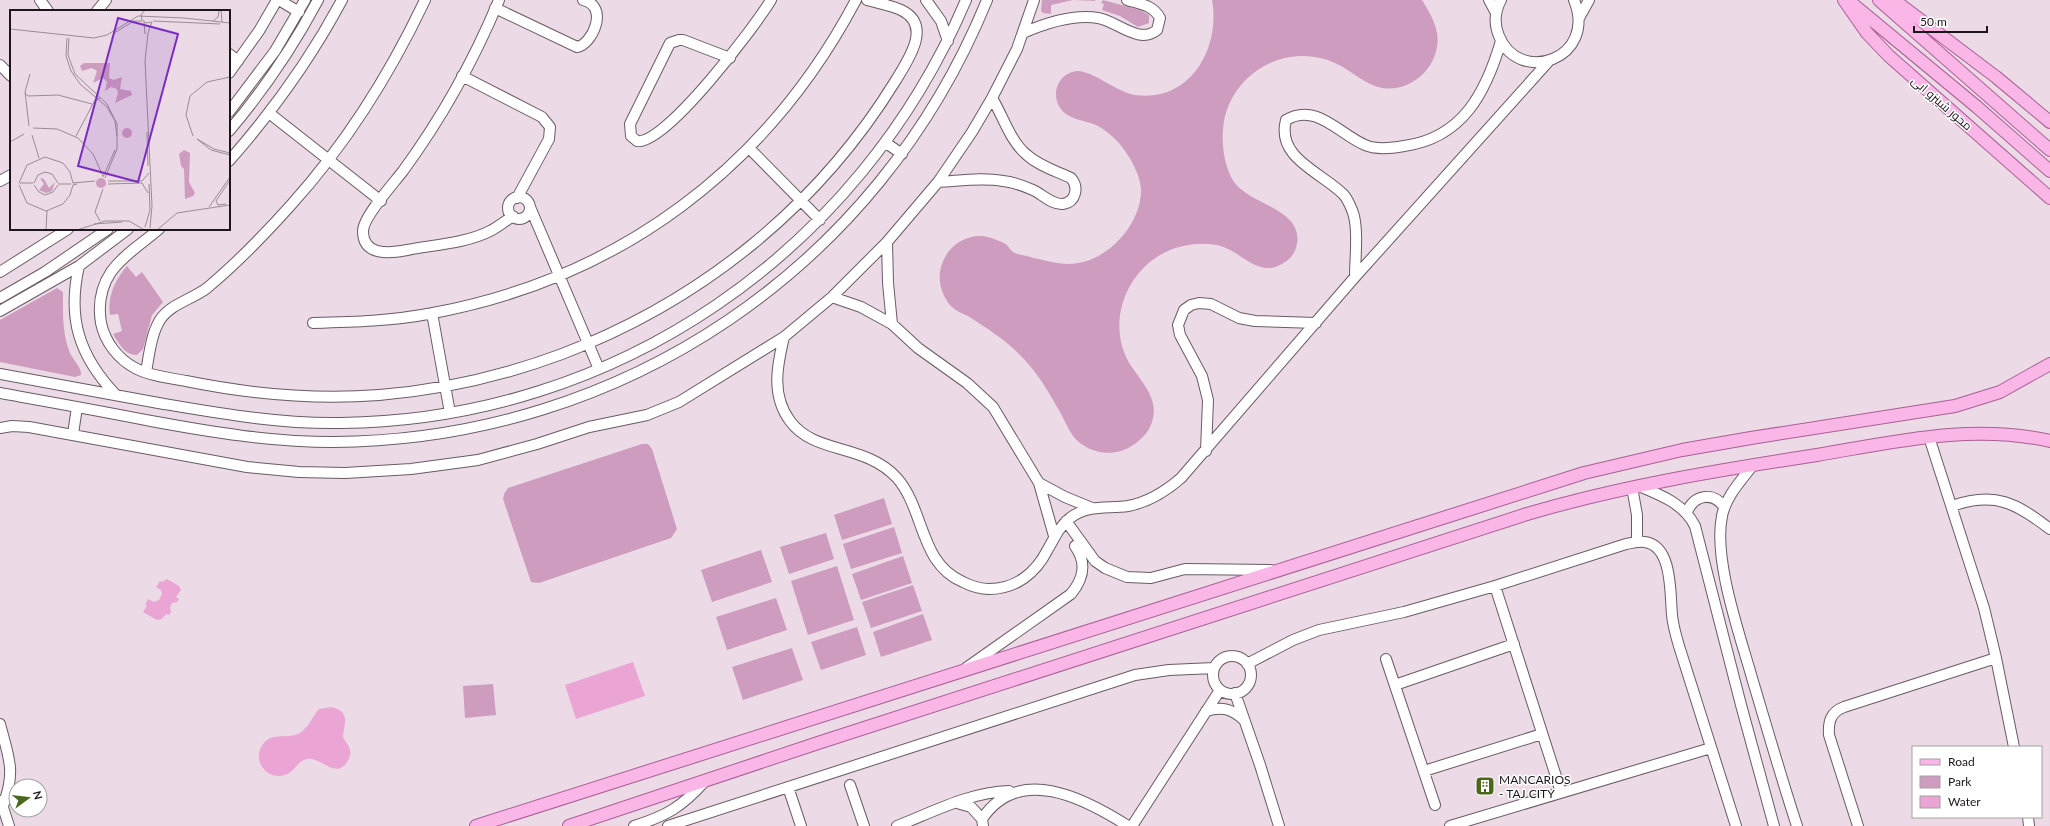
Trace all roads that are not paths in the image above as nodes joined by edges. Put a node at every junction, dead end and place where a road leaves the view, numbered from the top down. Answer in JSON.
{"nodes":[{"id":1,"x":40,"y":0,"type":"edge"},
{"id":2,"x":106,"y":0,"type":"edge"},
{"id":3,"x":278,"y":0,"type":"edge"},
{"id":4,"x":305,"y":0,"type":"edge"},
{"id":5,"x":318,"y":0,"type":"edge"},
{"id":6,"x":342,"y":0,"type":"edge"},
{"id":7,"x":425,"y":0,"type":"edge"},
{"id":8,"x":583,"y":0,"type":"edge"},
{"id":9,"x":771,"y":0,"type":"edge"},
{"id":10,"x":856,"y":0,"type":"edge"},
{"id":11,"x":867,"y":0,"type":"edge"},
{"id":12,"x":926,"y":0,"type":"edge"},
{"id":13,"x":966,"y":0,"type":"edge"},
{"id":14,"x":987,"y":0,"type":"edge"},
{"id":15,"x":1034,"y":0,"type":"edge"},
{"id":16,"x":1127,"y":0,"type":"edge"},
{"id":17,"x":1489,"y":0,"type":"edge"},
{"id":18,"x":1501,"y":0,"type":"edge"},
{"id":19,"x":1574,"y":0,"type":"edge"},
{"id":20,"x":1589,"y":0,"type":"edge"},
{"id":21,"x":1844,"y":0,"type":"edge"},
{"id":22,"x":1847,"y":0,"type":"edge"},
{"id":23,"x":1879,"y":0,"type":"edge"},
{"id":24,"x":1894,"y":0,"type":"edge"},
{"id":25,"x":497,"y":4,"type":"edge"},
{"id":26,"x":47,"y":10,"type":"edge"},
{"id":27,"x":98,"y":10,"type":"edge"},
{"id":28,"x":299,"y":12,"type":"junction"},
{"id":29,"x":1496,"y":13,"type":"junction"},
{"id":30,"x":1579,"y":18,"type":"junction"},
{"id":31,"x":1023,"y":33,"type":"junction"},
{"id":32,"x":1501,"y":40,"type":"junction"},
{"id":33,"x":948,"y":41,"type":"junction"},
{"id":34,"x":230,"y":55,"type":"edge"},
{"id":35,"x":730,"y":58,"type":"junction"},
{"id":36,"x":238,"y":61,"type":"junction"},
{"id":37,"x":1549,"y":61,"type":"junction"},
{"id":38,"x":0,"y":65,"type":"edge"},
{"id":39,"x":230,"y":72,"type":"edge"},
{"id":40,"x":10,"y":75,"type":"edge"},
{"id":41,"x":462,"y":76,"type":"junction"},
{"id":42,"x":992,"y":98,"type":"junction"},
{"id":43,"x":230,"y":111,"type":"edge"},
{"id":44,"x":269,"y":113,"type":"junction"},
{"id":45,"x":2050,"y":122,"type":"edge"},
{"id":46,"x":230,"y":130,"type":"edge"},
{"id":47,"x":886,"y":143,"type":"junction"},
{"id":48,"x":749,"y":148,"type":"junction"},
{"id":49,"x":2050,"y":150,"type":"edge"},
{"id":50,"x":902,"y":154,"type":"junction"},
{"id":51,"x":230,"y":160,"type":"edge"},
{"id":52,"x":329,"y":160,"type":"junction"},
{"id":53,"x":2050,"y":171,"type":"edge"},
{"id":54,"x":10,"y":175,"type":"edge"},
{"id":55,"x":0,"y":181,"type":"edge"},
{"id":56,"x":938,"y":182,"type":"junction"},
{"id":57,"x":517,"y":198,"type":"junction"},
{"id":58,"x":2050,"y":198,"type":"edge"},
{"id":59,"x":381,"y":201,"type":"junction"},
{"id":60,"x":801,"y":201,"type":"junction"},
{"id":61,"x":530,"y":207,"type":"junction"},
{"id":62,"x":512,"y":216,"type":"junction"},
{"id":63,"x":820,"y":220,"type":"junction"},
{"id":64,"x":66,"y":230,"type":"edge"},
{"id":65,"x":107,"y":230,"type":"edge"},
{"id":66,"x":127,"y":230,"type":"edge"},
{"id":67,"x":158,"y":230,"type":"edge"},
{"id":68,"x":887,"y":242,"type":"junction"},
{"id":69,"x":79,"y":266,"type":"junction"},
{"id":70,"x":0,"y":272,"type":"edge"},
{"id":71,"x":559,"y":276,"type":"junction"},
{"id":72,"x":1355,"y":277,"type":"junction"},
{"id":73,"x":832,"y":297,"type":"junction"},
{"id":74,"x":0,"y":298,"type":"edge"},
{"id":75,"x":0,"y":311,"type":"edge"},
{"id":76,"x":432,"y":313,"type":"junction"},
{"id":77,"x":313,"y":323,"type":"dead end"},
{"id":78,"x":1316,"y":323,"type":"junction"},
{"id":79,"x":892,"y":324,"type":"junction"},
{"id":80,"x":784,"y":337,"type":"junction"},
{"id":81,"x":588,"y":344,"type":"junction"},
{"id":82,"x":2050,"y":364,"type":"edge"},
{"id":83,"x":599,"y":369,"type":"junction"},
{"id":84,"x":146,"y":372,"type":"junction"},
{"id":85,"x":0,"y":374,"type":"edge"},
{"id":86,"x":444,"y":386,"type":"junction"},
{"id":87,"x":0,"y":393,"type":"edge"},
{"id":88,"x":13,"y":395,"type":"junction"},
{"id":89,"x":116,"y":395,"type":"junction"},
{"id":90,"x":0,"y":401,"type":"edge"},
{"id":91,"x":77,"y":407,"type":"junction"},
{"id":92,"x":461,"y":411,"type":"junction"},
{"id":93,"x":450,"y":413,"type":"junction"},
{"id":94,"x":0,"y":428,"type":"edge"},
{"id":95,"x":464,"y":429,"type":"junction"},
{"id":96,"x":73,"y":434,"type":"junction"},
{"id":97,"x":1929,"y":437,"type":"junction"},
{"id":98,"x":2050,"y":441,"type":"edge"},
{"id":99,"x":1206,"y":451,"type":"junction"},
{"id":100,"x":1753,"y":465,"type":"junction"},
{"id":101,"x":1039,"y":483,"type":"junction"},
{"id":102,"x":1636,"y":486,"type":"junction"},
{"id":103,"x":1952,"y":506,"type":"junction"},
{"id":104,"x":1724,"y":507,"type":"junction"},
{"id":105,"x":1092,"y":508,"type":"junction"},
{"id":106,"x":1687,"y":512,"type":"junction"},
{"id":107,"x":1064,"y":523,"type":"junction"},
{"id":108,"x":2050,"y":529,"type":"edge"},
{"id":109,"x":1054,"y":536,"type":"junction"},
{"id":110,"x":1637,"y":542,"type":"junction"},
{"id":111,"x":1087,"y":559,"type":"junction"},
{"id":112,"x":1275,"y":570,"type":"junction"},
{"id":113,"x":1495,"y":586,"type":"junction"},
{"id":114,"x":1514,"y":644,"type":"junction"},
{"id":115,"x":1996,"y":658,"type":"junction"},
{"id":116,"x":1386,"y":659,"type":"dead end"},
{"id":117,"x":1247,"y":664,"type":"junction"},
{"id":118,"x":1214,"y":668,"type":"junction"},
{"id":119,"x":964,"y":669,"type":"junction"},
{"id":120,"x":1395,"y":685,"type":"junction"},
{"id":121,"x":1220,"y":690,"type":"junction"},
{"id":122,"x":1235,"y":693,"type":"junction"},
{"id":123,"x":1206,"y":711,"type":"junction"},
{"id":124,"x":1245,"y":720,"type":"junction"},
{"id":125,"x":0,"y":726,"type":"edge"},
{"id":126,"x":1542,"y":734,"type":"junction"},
{"id":127,"x":2014,"y":746,"type":"edge"},
{"id":128,"x":1711,"y":748,"type":"junction"},
{"id":129,"x":1424,"y":771,"type":"junction"},
{"id":130,"x":705,"y":782,"type":"junction"},
{"id":131,"x":850,"y":785,"type":"dead end"},
{"id":132,"x":788,"y":787,"type":"junction"},
{"id":133,"x":1015,"y":791,"type":"junction"},
{"id":134,"x":1561,"y":792,"type":"junction"},
{"id":135,"x":1,"y":802,"type":"edge"},
{"id":136,"x":957,"y":803,"type":"junction"},
{"id":137,"x":1435,"y":805,"type":"dead end"},
{"id":138,"x":982,"y":822,"type":"edge"},
{"id":139,"x":9,"y":826,"type":"edge"},
{"id":140,"x":476,"y":826,"type":"edge"},
{"id":141,"x":569,"y":826,"type":"edge"},
{"id":142,"x":634,"y":826,"type":"edge"},
{"id":143,"x":668,"y":826,"type":"edge"},
{"id":144,"x":801,"y":826,"type":"edge"},
{"id":145,"x":864,"y":826,"type":"edge"},
{"id":146,"x":897,"y":826,"type":"edge"},
{"id":147,"x":1128,"y":826,"type":"edge"},
{"id":148,"x":1132,"y":826,"type":"edge"},
{"id":149,"x":1279,"y":826,"type":"edge"},
{"id":150,"x":1450,"y":826,"type":"edge"},
{"id":151,"x":1736,"y":826,"type":"edge"},
{"id":152,"x":1774,"y":826,"type":"edge"},
{"id":153,"x":1797,"y":826,"type":"edge"},
{"id":154,"x":1858,"y":826,"type":"edge"}],
"edges":[{"from":1,"to":26,"type":"street"},
{"from":2,"to":27,"type":"street"},
{"from":3,"to":28,"type":"street"},
{"from":3,"to":36,"type":"street"},
{"from":4,"to":28,"type":"street"},
{"from":5,"to":46,"type":"street"},
{"from":6,"to":44,"type":"street"},
{"from":7,"to":52,"type":"street"},
{"from":8,"to":25,"type":"street"},
{"from":9,"to":35,"type":"street"},
{"from":10,"to":48,"type":"street"},
{"from":11,"to":60,"type":"street"},
{"from":12,"to":33,"type":"street"},
{"from":13,"to":33,"type":"street"},
{"from":14,"to":50,"type":"street"},
{"from":15,"to":31,"type":"street"},
{"from":16,"to":31,"type":"street"},
{"from":17,"to":29,"type":"street"},
{"from":18,"to":29,"type":"street"},
{"from":19,"to":30,"type":"street"},
{"from":20,"to":30,"type":"street"},
{"from":21,"to":58,"type":"main road","name":"محور شينزو ابى"},
{"from":22,"to":53,"type":"main road","name":"محور شينزو ابى"},
{"from":23,"to":49,"type":"main road"},
{"from":24,"to":45,"type":"main road"},
{"from":25,"to":41,"type":"street"},
{"from":28,"to":43,"type":"street"},
{"from":29,"to":32,"type":"street"},
{"from":30,"to":37,"type":"street"},
{"from":31,"to":42,"type":"street"},
{"from":32,"to":37,"type":"street"},
{"from":32,"to":72,"type":"street"},
{"from":33,"to":47,"type":"street"},
{"from":34,"to":36,"type":"street"},
{"from":35,"to":35,"type":"street"},
{"from":36,"to":39,"type":"street"},
{"from":37,"to":72,"type":"street"},
{"from":38,"to":40,"type":"street"},
{"from":41,"to":57,"type":"street"},
{"from":41,"to":59,"type":"street"},
{"from":42,"to":56,"type":"street"},
{"from":42,"to":56,"type":"street"},
{"from":44,"to":51,"type":"street"},
{"from":44,"to":52,"type":"street"},
{"from":47,"to":50,"type":"street"},
{"from":47,"to":63,"type":"street"},
{"from":48,"to":60,"type":"street"},
{"from":48,"to":71,"type":"street"},
{"from":50,"to":95,"type":"street"},
{"from":52,"to":59,"type":"street"},
{"from":52,"to":84,"type":"street"},
{"from":54,"to":55,"type":"street"},
{"from":56,"to":68,"type":"street"},
{"from":57,"to":61,"type":"street"},
{"from":57,"to":62,"type":"street"},
{"from":59,"to":62,"type":"street"},
{"from":60,"to":63,"type":"street"},
{"from":60,"to":81,"type":"street"},
{"from":61,"to":62,"type":"street"},
{"from":61,"to":71,"type":"street"},
{"from":63,"to":83,"type":"street"},
{"from":64,"to":70,"type":"street"},
{"from":65,"to":74,"type":"street"},
{"from":66,"to":69,"type":"street"},
{"from":67,"to":84,"type":"street"},
{"from":68,"to":73,"type":"street"},
{"from":68,"to":79,"type":"street"},
{"from":69,"to":75,"type":"street"},
{"from":69,"to":89,"type":"street"},
{"from":71,"to":76,"type":"street"},
{"from":71,"to":81,"type":"street"},
{"from":72,"to":78,"type":"street"},
{"from":73,"to":79,"type":"street"},
{"from":73,"to":80,"type":"street"},
{"from":76,"to":77,"type":"street"},
{"from":76,"to":86,"type":"street"},
{"from":78,"to":99,"type":"street"},
{"from":78,"to":99,"type":"street"},
{"from":79,"to":101,"type":"street"},
{"from":80,"to":96,"type":"street"},
{"from":80,"to":109,"type":"street"},
{"from":81,"to":83,"type":"street"},
{"from":81,"to":86,"type":"street"},
{"from":82,"to":112,"type":"main road"},
{"from":83,"to":92,"type":"street"},
{"from":84,"to":86,"type":"street"},
{"from":85,"to":89,"type":"street"},
{"from":86,"to":93,"type":"street"},
{"from":87,"to":88,"type":"street"},
{"from":88,"to":90,"type":"street"},
{"from":88,"to":91,"type":"street"},
{"from":89,"to":93,"type":"street"},
{"from":91,"to":95,"type":"street"},
{"from":91,"to":96,"type":"street"},
{"from":92,"to":93,"type":"street"},
{"from":92,"to":95,"type":"street"},
{"from":94,"to":96,"type":"street"},
{"from":97,"to":98,"type":"main road"},
{"from":97,"to":100,"type":"main road"},
{"from":97,"to":103,"type":"street"},
{"from":99,"to":105,"type":"street"},
{"from":100,"to":102,"type":"main road"},
{"from":100,"to":104,"type":"street"},
{"from":101,"to":105,"type":"street"},
{"from":101,"to":109,"type":"street"},
{"from":102,"to":106,"type":"street"},
{"from":102,"to":110,"type":"street"},
{"from":102,"to":130,"type":"main road"},
{"from":103,"to":108,"type":"street"},
{"from":103,"to":115,"type":"street"},
{"from":104,"to":106,"type":"street"},
{"from":104,"to":153,"type":"street"},
{"from":105,"to":107,"type":"street"},
{"from":106,"to":152,"type":"street"},
{"from":107,"to":109,"type":"street"},
{"from":107,"to":111,"type":"street"},
{"from":110,"to":113,"type":"street"},
{"from":110,"to":128,"type":"street"},
{"from":111,"to":112,"type":"street"},
{"from":111,"to":119,"type":"street"},
{"from":112,"to":119,"type":"main road"},
{"from":113,"to":114,"type":"street"},
{"from":113,"to":117,"type":"street"},
{"from":114,"to":120,"type":"street"},
{"from":114,"to":126,"type":"street"},
{"from":115,"to":127,"type":"street"},
{"from":115,"to":154,"type":"street"},
{"from":116,"to":120,"type":"street"},
{"from":117,"to":118,"type":"street"},
{"from":117,"to":122,"type":"street"},
{"from":118,"to":121,"type":"street"},
{"from":118,"to":132,"type":"street"},
{"from":119,"to":140,"type":"main road"},
{"from":120,"to":129,"type":"street"},
{"from":121,"to":122,"type":"street"},
{"from":121,"to":123,"type":"street"},
{"from":122,"to":124,"type":"street"},
{"from":123,"to":124,"type":"street"},
{"from":123,"to":148,"type":"street"},
{"from":124,"to":149,"type":"street"},
{"from":125,"to":135,"type":"street"},
{"from":126,"to":129,"type":"street"},
{"from":126,"to":134,"type":"street"},
{"from":128,"to":134,"type":"street"},
{"from":128,"to":151,"type":"street"},
{"from":129,"to":137,"type":"street"},
{"from":130,"to":141,"type":"main road"},
{"from":130,"to":142,"type":"street"},
{"from":131,"to":145,"type":"street"},
{"from":132,"to":143,"type":"street"},
{"from":132,"to":144,"type":"street"},
{"from":133,"to":136,"type":"street"},
{"from":133,"to":138,"type":"street"},
{"from":133,"to":147,"type":"street"},
{"from":134,"to":150,"type":"street"},
{"from":135,"to":139,"type":"street"},
{"from":136,"to":138,"type":"street"},
{"from":136,"to":146,"type":"street"}]}
